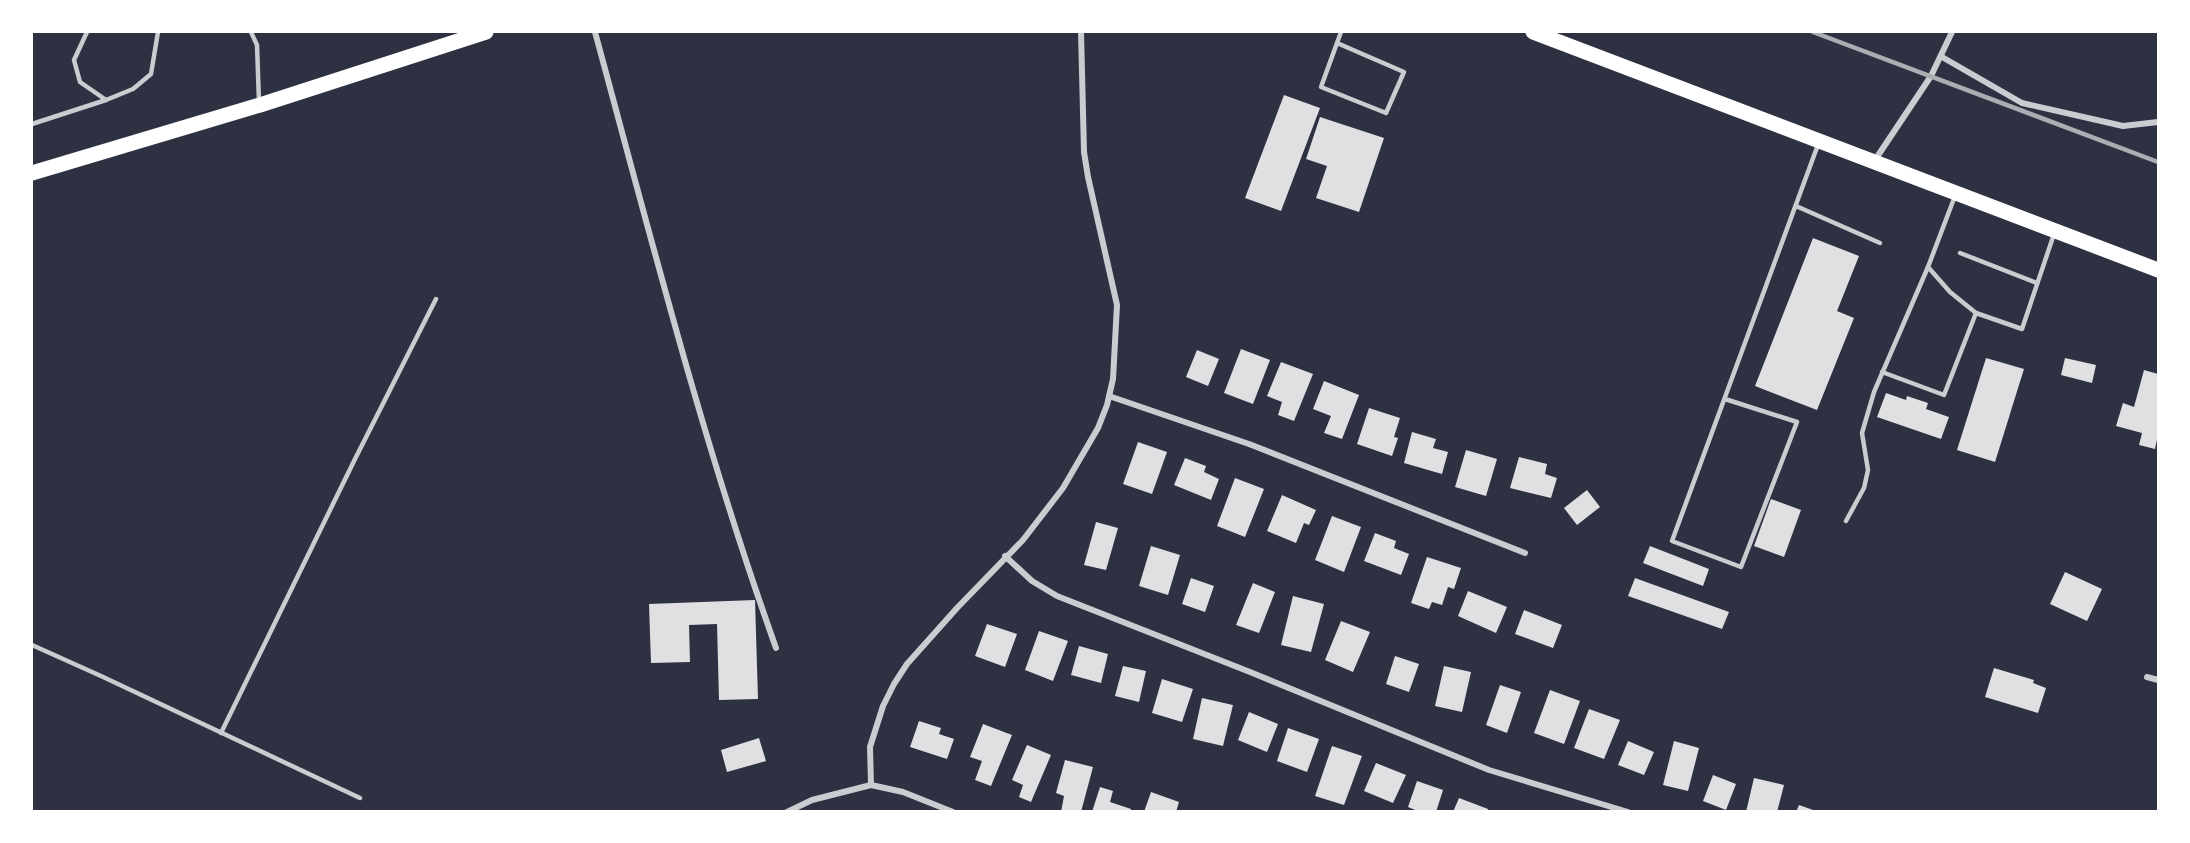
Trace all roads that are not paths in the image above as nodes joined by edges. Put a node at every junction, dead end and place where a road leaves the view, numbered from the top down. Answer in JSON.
{"nodes":[{"id":1,"x":87,"y":32,"type":"edge"},
{"id":2,"x":158,"y":32,"type":"edge"},
{"id":3,"x":251,"y":32,"type":"edge"},
{"id":4,"x":486,"y":32,"type":"edge"},
{"id":5,"x":595,"y":32,"type":"edge"},
{"id":6,"x":1081,"y":32,"type":"edge"},
{"id":7,"x":1341,"y":32,"type":"edge"},
{"id":8,"x":1533,"y":32,"type":"edge"},
{"id":9,"x":1952,"y":32,"type":"edge"},
{"id":10,"x":1337,"y":44,"type":"junction"},
{"id":11,"x":1941,"y":57,"type":"junction"},
{"id":12,"x":106,"y":100,"type":"junction"},
{"id":13,"x":260,"y":105,"type":"junction"},
{"id":14,"x":2158,"y":122,"type":"edge"},
{"id":15,"x":32,"y":124,"type":"edge"},
{"id":16,"x":1819,"y":140,"type":"junction"},
{"id":17,"x":1874,"y":161,"type":"junction"},
{"id":18,"x":32,"y":173,"type":"edge"},
{"id":19,"x":1956,"y":192,"type":"junction"},
{"id":20,"x":1796,"y":206,"type":"junction"},
{"id":21,"x":2054,"y":231,"type":"junction"},
{"id":22,"x":1880,"y":243,"type":"dead end"},
{"id":23,"x":1960,"y":253,"type":"dead end"},
{"id":24,"x":1928,"y":267,"type":"junction"},
{"id":25,"x":2158,"y":270,"type":"edge"},
{"id":26,"x":2037,"y":283,"type":"junction"},
{"id":27,"x":436,"y":299,"type":"dead end"},
{"id":28,"x":1976,"y":313,"type":"junction"},
{"id":29,"x":1882,"y":372,"type":"junction"},
{"id":30,"x":1109,"y":396,"type":"junction"},
{"id":31,"x":1725,"y":399,"type":"junction"},
{"id":32,"x":1846,"y":521,"type":"dead end"},
{"id":33,"x":1525,"y":553,"type":"dead end"},
{"id":34,"x":1005,"y":556,"type":"junction"},
{"id":35,"x":32,"y":645,"type":"edge"},
{"id":36,"x":776,"y":648,"type":"dead end"},
{"id":37,"x":2148,"y":677,"type":"dead end"},
{"id":38,"x":2158,"y":680,"type":"edge"},
{"id":39,"x":221,"y":733,"type":"junction"},
{"id":40,"x":871,"y":785,"type":"junction"},
{"id":41,"x":360,"y":798,"type":"dead end"},
{"id":42,"x":787,"y":812,"type":"edge"},
{"id":43,"x":953,"y":812,"type":"edge"},
{"id":44,"x":1628,"y":812,"type":"edge"}],
"edges":[{"from":1,"to":12,"type":"lane"},
{"from":2,"to":12,"type":"lane"},
{"from":3,"to":13,"type":"lane"},
{"from":4,"to":13,"type":"main road"},
{"from":5,"to":36,"type":"street"},
{"from":6,"to":30,"type":"street"},
{"from":7,"to":10,"type":"lane"},
{"from":8,"to":16,"type":"main road"},
{"from":9,"to":11,"type":"street"},
{"from":10,"to":10,"type":"lane"},
{"from":11,"to":14,"type":"street"},
{"from":11,"to":17,"type":"street"},
{"from":12,"to":15,"type":"lane"},
{"from":13,"to":18,"type":"main road"},
{"from":16,"to":17,"type":"main road"},
{"from":16,"to":20,"type":"lane"},
{"from":17,"to":19,"type":"main road"},
{"from":19,"to":21,"type":"main road"},
{"from":19,"to":24,"type":"lane"},
{"from":20,"to":22,"type":"lane"},
{"from":20,"to":31,"type":"lane"},
{"from":21,"to":25,"type":"main road"},
{"from":21,"to":26,"type":"lane"},
{"from":23,"to":26,"type":"lane"},
{"from":24,"to":28,"type":"lane"},
{"from":24,"to":29,"type":"lane"},
{"from":26,"to":28,"type":"lane"},
{"from":27,"to":39,"type":"lane"},
{"from":28,"to":29,"type":"lane"},
{"from":29,"to":32,"type":"lane"},
{"from":30,"to":33,"type":"street"},
{"from":30,"to":34,"type":"street"},
{"from":31,"to":31,"type":"lane"},
{"from":34,"to":40,"type":"street"},
{"from":34,"to":44,"type":"street"},
{"from":35,"to":39,"type":"lane"},
{"from":37,"to":38,"type":"street"},
{"from":39,"to":41,"type":"lane"},
{"from":40,"to":42,"type":"street"},
{"from":40,"to":43,"type":"street"}]}
